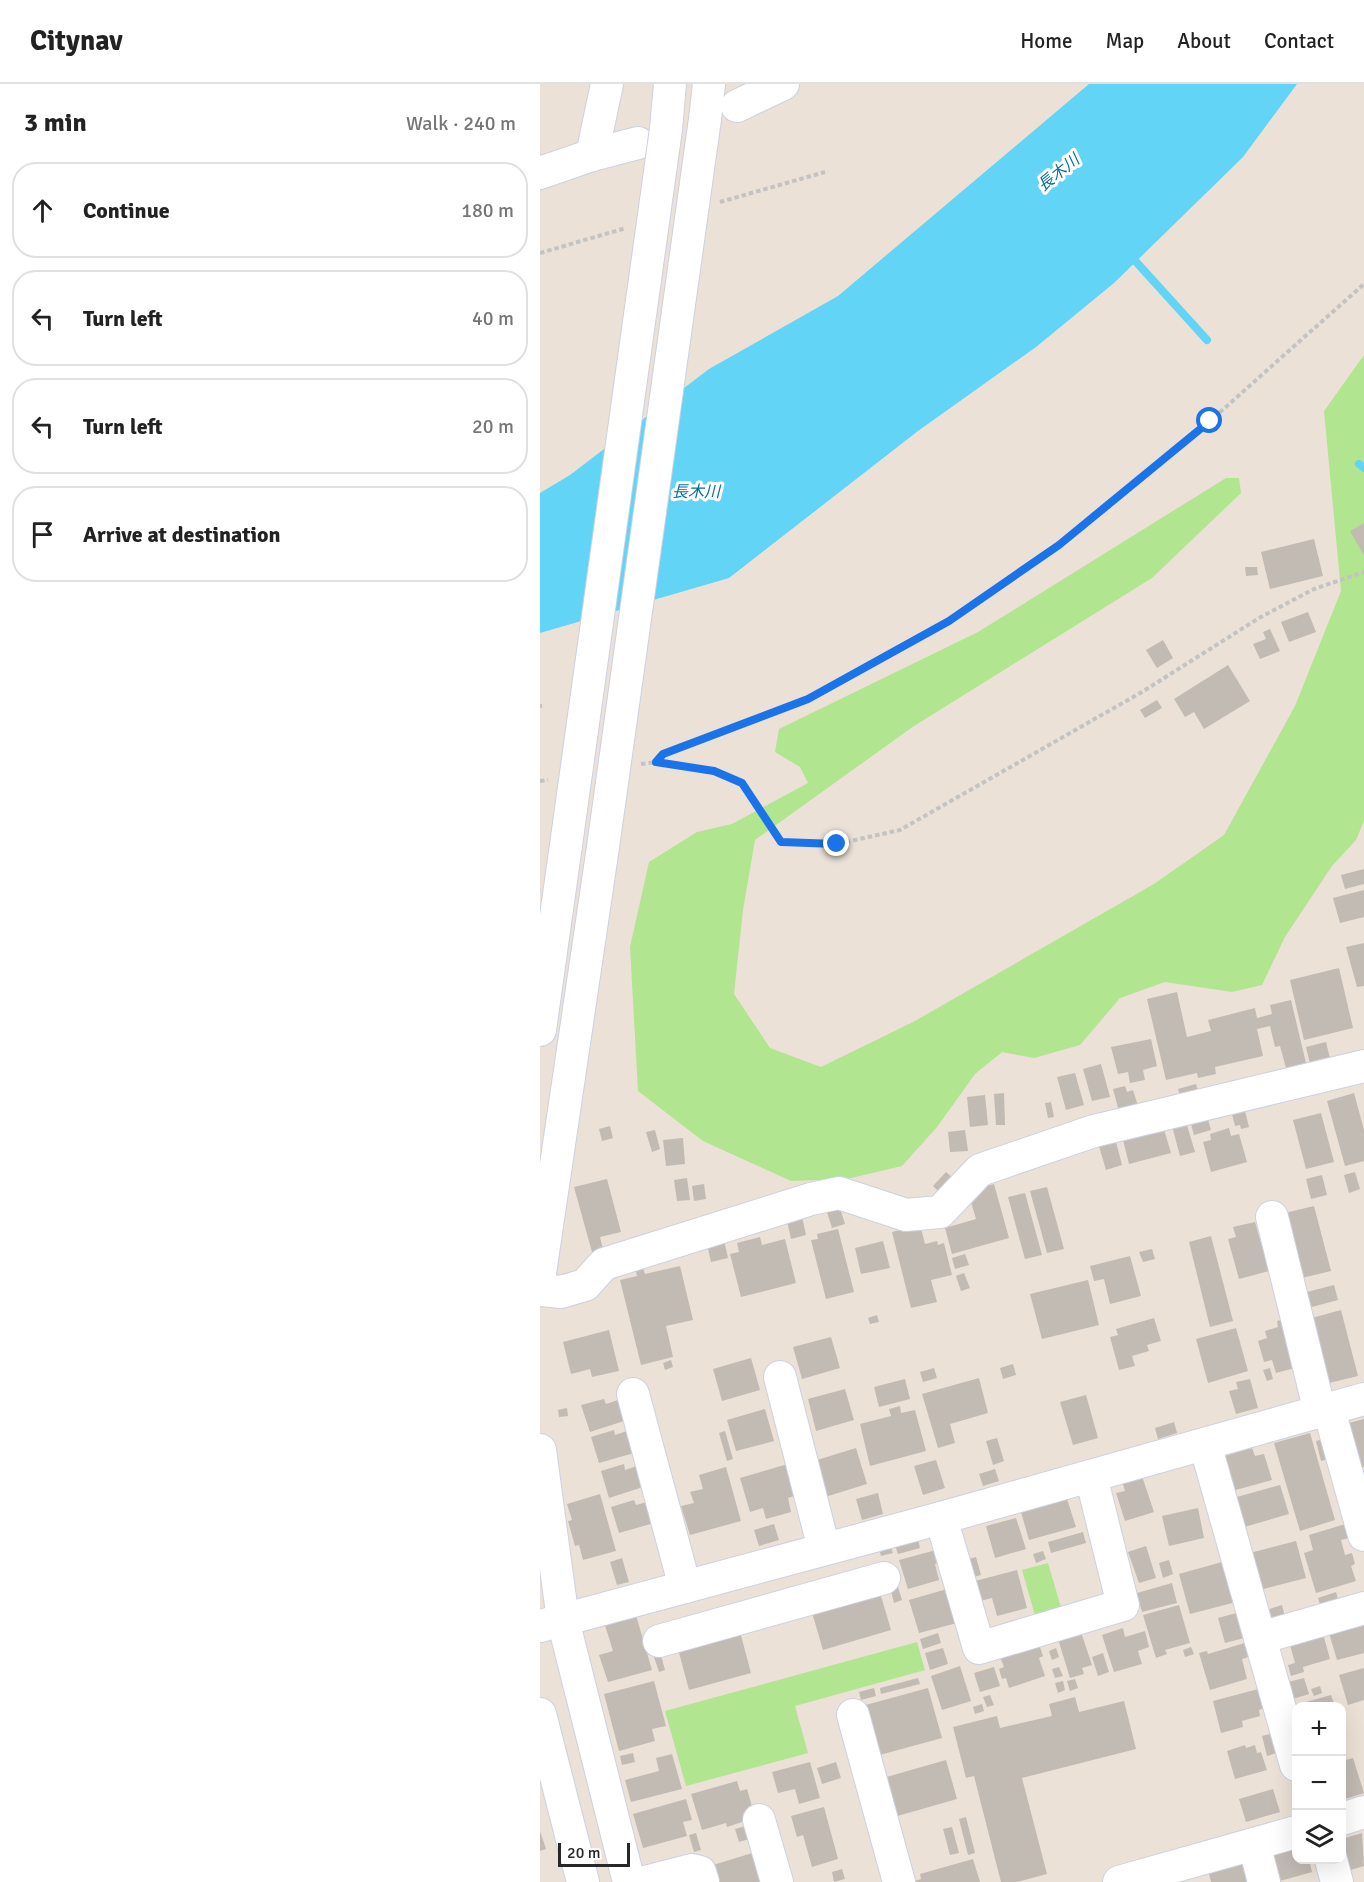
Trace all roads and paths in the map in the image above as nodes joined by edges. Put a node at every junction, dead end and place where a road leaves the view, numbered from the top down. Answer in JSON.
{"nodes":[{"id":1,"x":607,"y":84,"type":"edge"},
{"id":2,"x":670,"y":84,"type":"edge"},
{"id":3,"x":709,"y":84,"type":"edge"},
{"id":4,"x":783,"y":84,"type":"edge"},
{"id":5,"x":737,"y":106,"type":"dead end"},
{"id":6,"x":638,"y":143,"type":"dead end"},
{"id":7,"x":592,"y":155,"type":"junction"},
{"id":8,"x":540,"y":173,"type":"edge"},
{"id":9,"x":1364,"y":284,"type":"edge"},
{"id":10,"x":1364,"y":572,"type":"edge"},
{"id":11,"x":540,"y":1030,"type":"edge"},
{"id":12,"x":1364,"y":1066,"type":"edge"},
{"id":13,"x":1272,"y":1217,"type":"dead end"},
{"id":14,"x":540,"y":1273,"type":"edge"},
{"id":15,"x":540,"y":1290,"type":"edge"},
{"id":16,"x":780,"y":1377,"type":"dead end"},
{"id":17,"x":633,"y":1394,"type":"dead end"},
{"id":18,"x":1364,"y":1400,"type":"edge"},
{"id":19,"x":1324,"y":1411,"type":"junction"},
{"id":20,"x":1205,"y":1444,"type":"junction"},
{"id":21,"x":540,"y":1450,"type":"edge"},
{"id":22,"x":1091,"y":1476,"type":"junction"},
{"id":23,"x":941,"y":1518,"type":"junction"},
{"id":24,"x":1364,"y":1535,"type":"edge"},
{"id":25,"x":824,"y":1549,"type":"junction"},
{"id":26,"x":766,"y":1565,"type":"junction"},
{"id":27,"x":884,"y":1578,"type":"dead end"},
{"id":28,"x":685,"y":1587,"type":"junction"},
{"id":29,"x":779,"y":1607,"type":"junction"},
{"id":30,"x":1364,"y":1608,"type":"edge"},
{"id":31,"x":552,"y":1623,"type":"edge"},
{"id":32,"x":1260,"y":1638,"type":"junction"},
{"id":33,"x":659,"y":1641,"type":"dead end"},
{"id":34,"x":540,"y":1714,"type":"edge"},
{"id":35,"x":853,"y":1715,"type":"dead end"},
{"id":36,"x":1293,"y":1756,"type":"edge"},
{"id":37,"x":1364,"y":1812,"type":"edge"},
{"id":38,"x":1346,"y":1817,"type":"edge"},
{"id":39,"x":759,"y":1820,"type":"dead end"},
{"id":40,"x":1292,"y":1833,"type":"edge"},
{"id":41,"x":1254,"y":1844,"type":"junction"},
{"id":42,"x":1332,"y":1864,"type":"edge"},
{"id":43,"x":1127,"y":1881,"type":"edge"},
{"id":44,"x":583,"y":1882,"type":"edge"},
{"id":45,"x":629,"y":1882,"type":"edge"},
{"id":46,"x":645,"y":1882,"type":"edge"},
{"id":47,"x":703,"y":1882,"type":"edge"},
{"id":48,"x":777,"y":1882,"type":"edge"},
{"id":49,"x":899,"y":1882,"type":"edge"},
{"id":50,"x":1264,"y":1882,"type":"edge"},
{"id":51,"x":1337,"y":1882,"type":"edge"}],
"edges":[{"from":1,"to":7,"type":"street"},
{"from":2,"to":11,"type":"street","bridge":true},
{"from":3,"to":14,"type":"street","bridge":true},
{"from":4,"to":5,"type":"street"},
{"from":6,"to":7,"type":"street"},
{"from":7,"to":8,"type":"street"},
{"from":9,"to":10,"type":"path"},
{"from":12,"to":15,"type":"street"},
{"from":13,"to":19,"type":"street"},
{"from":16,"to":25,"type":"street"},
{"from":17,"to":28,"type":"street"},
{"from":18,"to":19,"type":"street"},
{"from":19,"to":20,"type":"street"},
{"from":19,"to":24,"type":"street"},
{"from":20,"to":22,"type":"street"},
{"from":20,"to":32,"type":"street"},
{"from":21,"to":31,"type":"street"},
{"from":22,"to":23,"type":"street"},
{"from":22,"to":23,"type":"street"},
{"from":23,"to":25,"type":"street"},
{"from":25,"to":26,"type":"street"},
{"from":26,"to":28,"type":"street"},
{"from":26,"to":29,"type":"street"},
{"from":27,"to":29,"type":"street"},
{"from":28,"to":31,"type":"street"},
{"from":29,"to":33,"type":"street"},
{"from":30,"to":32,"type":"street"},
{"from":31,"to":45,"type":"street"},
{"from":32,"to":36,"type":"street"},
{"from":34,"to":44,"type":"street"},
{"from":35,"to":49,"type":"street"},
{"from":37,"to":38,"type":"street"},
{"from":39,"to":48,"type":"street"},
{"from":40,"to":41,"type":"street"},
{"from":41,"to":43,"type":"street"},
{"from":41,"to":50,"type":"street"},
{"from":42,"to":51,"type":"street"},
{"from":46,"to":47,"type":"street"}]}
